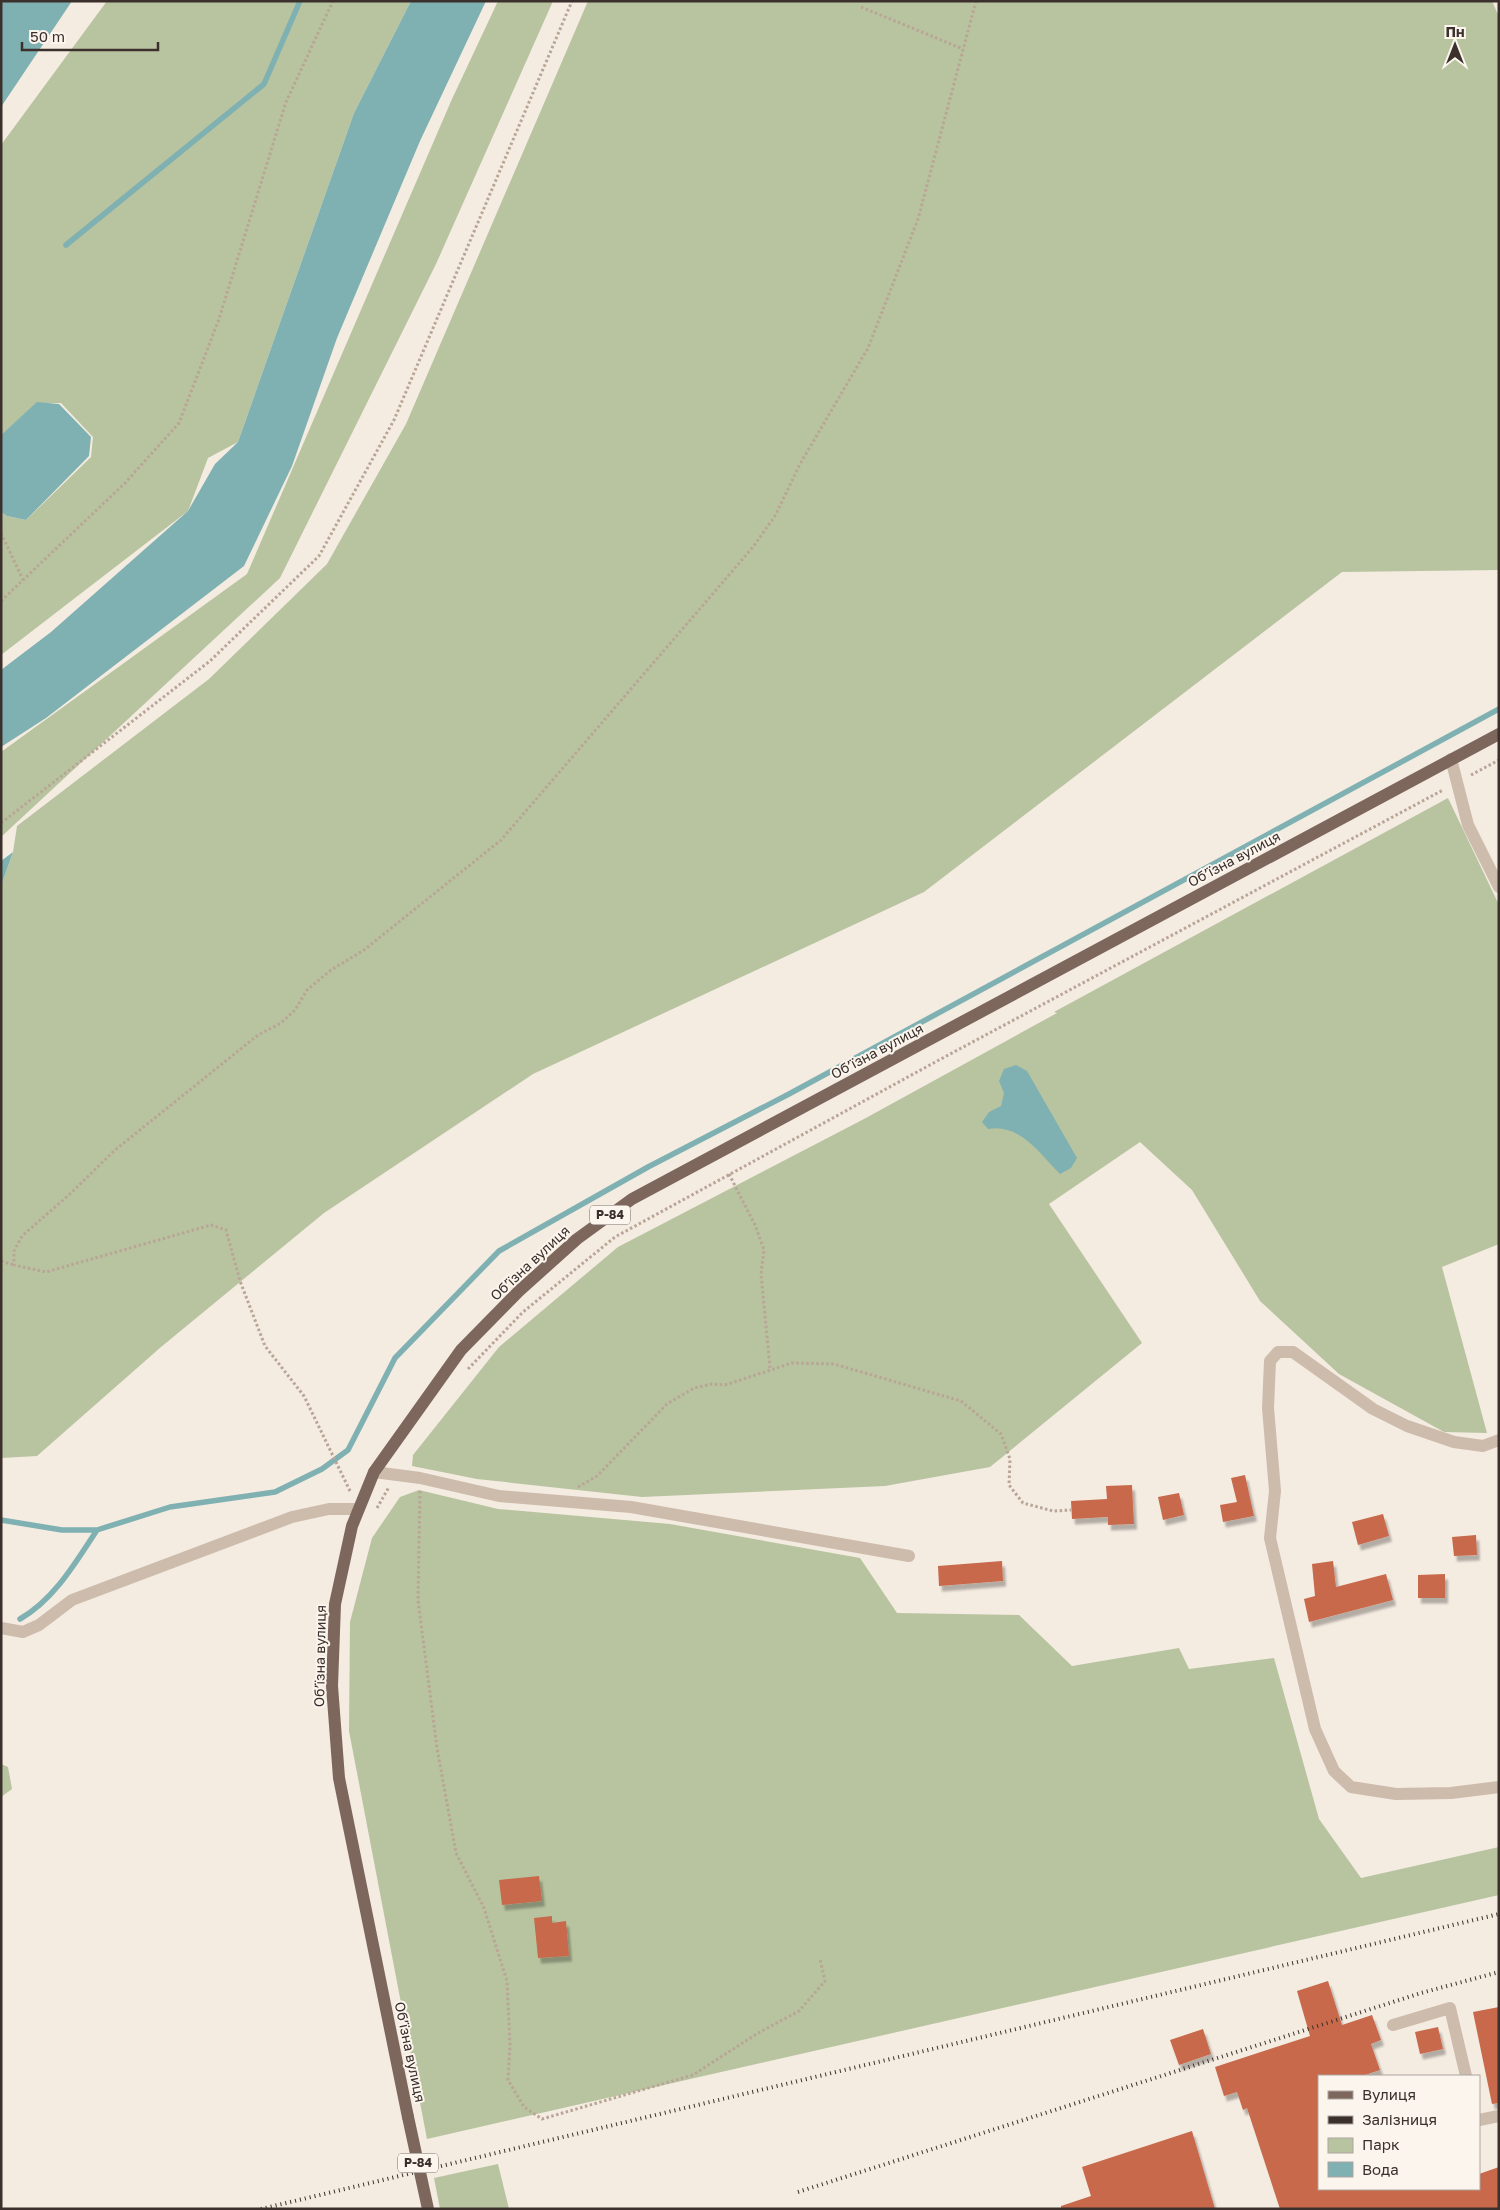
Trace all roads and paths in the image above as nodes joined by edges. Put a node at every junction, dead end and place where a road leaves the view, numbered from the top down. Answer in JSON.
{"nodes":[{"id":1,"x":334,"y":1,"type":"edge"},
{"id":2,"x":572,"y":1,"type":"edge"},
{"id":3,"x":976,"y":1,"type":"edge"},
{"id":4,"x":861,"y":7,"type":"dead end"},
{"id":5,"x":963,"y":49,"type":"junction"},
{"id":6,"x":1,"y":533,"type":"edge"},
{"id":7,"x":23,"y":580,"type":"junction"},
{"id":8,"x":1,"y":601,"type":"edge"},
{"id":9,"x":1499,"y":734,"type":"edge"},
{"id":10,"x":1451,"y":759,"type":"junction"},
{"id":11,"x":1499,"y":760,"type":"edge"},
{"id":12,"x":1457,"y":783,"type":"junction"},
{"id":13,"x":1,"y":823,"type":"edge"},
{"id":14,"x":1499,"y":887,"type":"edge"},
{"id":15,"x":729,"y":1174,"type":"junction"},
{"id":16,"x":1,"y":1261,"type":"edge"},
{"id":17,"x":14,"y":1265,"type":"junction"},
{"id":18,"x":770,"y":1368,"type":"junction"},
{"id":19,"x":461,"y":1376,"type":"dead end"},
{"id":20,"x":1499,"y":1440,"type":"edge"},
{"id":21,"x":374,"y":1472,"type":"junction"},
{"id":22,"x":396,"y":1475,"type":"junction"},
{"id":23,"x":420,"y":1478,"type":"junction"},
{"id":24,"x":556,"y":1501,"type":"junction"},
{"id":25,"x":358,"y":1509,"type":"junction"},
{"id":26,"x":1071,"y":1510,"type":"dead end"},
{"id":27,"x":376,"y":1512,"type":"dead end"},
{"id":28,"x":909,"y":1556,"type":"dead end"},
{"id":29,"x":1,"y":1628,"type":"edge"},
{"id":30,"x":1499,"y":1787,"type":"edge"},
{"id":31,"x":820,"y":1959,"type":"dead end"},
{"id":32,"x":1392,"y":2025,"type":"dead end"},
{"id":33,"x":1462,"y":2075,"type":"edge"},
{"id":34,"x":1499,"y":2116,"type":"edge"},
{"id":35,"x":1480,"y":2120,"type":"edge"},
{"id":36,"x":428,"y":2209,"type":"edge"}],
"edges":[{"from":1,"to":7,"type":"path"},
{"from":2,"to":13,"type":"path"},
{"from":3,"to":5,"type":"path"},
{"from":4,"to":5,"type":"path"},
{"from":5,"to":17,"type":"path"},
{"from":6,"to":7,"type":"path"},
{"from":7,"to":8,"type":"path"},
{"from":9,"to":10,"type":"main road","name":"Обʼїзна вулиця","number":"Р-84"},
{"from":10,"to":12,"type":"street"},
{"from":10,"to":21,"type":"main road","name":"Обʼїзна вулиця","number":"Р-84"},
{"from":11,"to":12,"type":"path"},
{"from":12,"to":14,"type":"street"},
{"from":12,"to":15,"type":"path"},
{"from":15,"to":18,"type":"path"},
{"from":15,"to":19,"type":"path"},
{"from":16,"to":17,"type":"path"},
{"from":17,"to":25,"type":"path"},
{"from":18,"to":24,"type":"path"},
{"from":18,"to":26,"type":"path"},
{"from":20,"to":30,"type":"street"},
{"from":21,"to":22,"type":"street"},
{"from":21,"to":25,"type":"main road","name":"Обʼїзна вулиця","number":"Р-84"},
{"from":22,"to":23,"type":"street"},
{"from":22,"to":27,"type":"path"},
{"from":23,"to":24,"type":"street"},
{"from":23,"to":31,"type":"path"},
{"from":24,"to":28,"type":"street"},
{"from":25,"to":29,"type":"street"},
{"from":25,"to":36,"type":"main road","name":"Обʼїзна вулиця","number":"Р-84","bridge":true},
{"from":32,"to":33,"type":"street"},
{"from":34,"to":35,"type":"street"}]}
